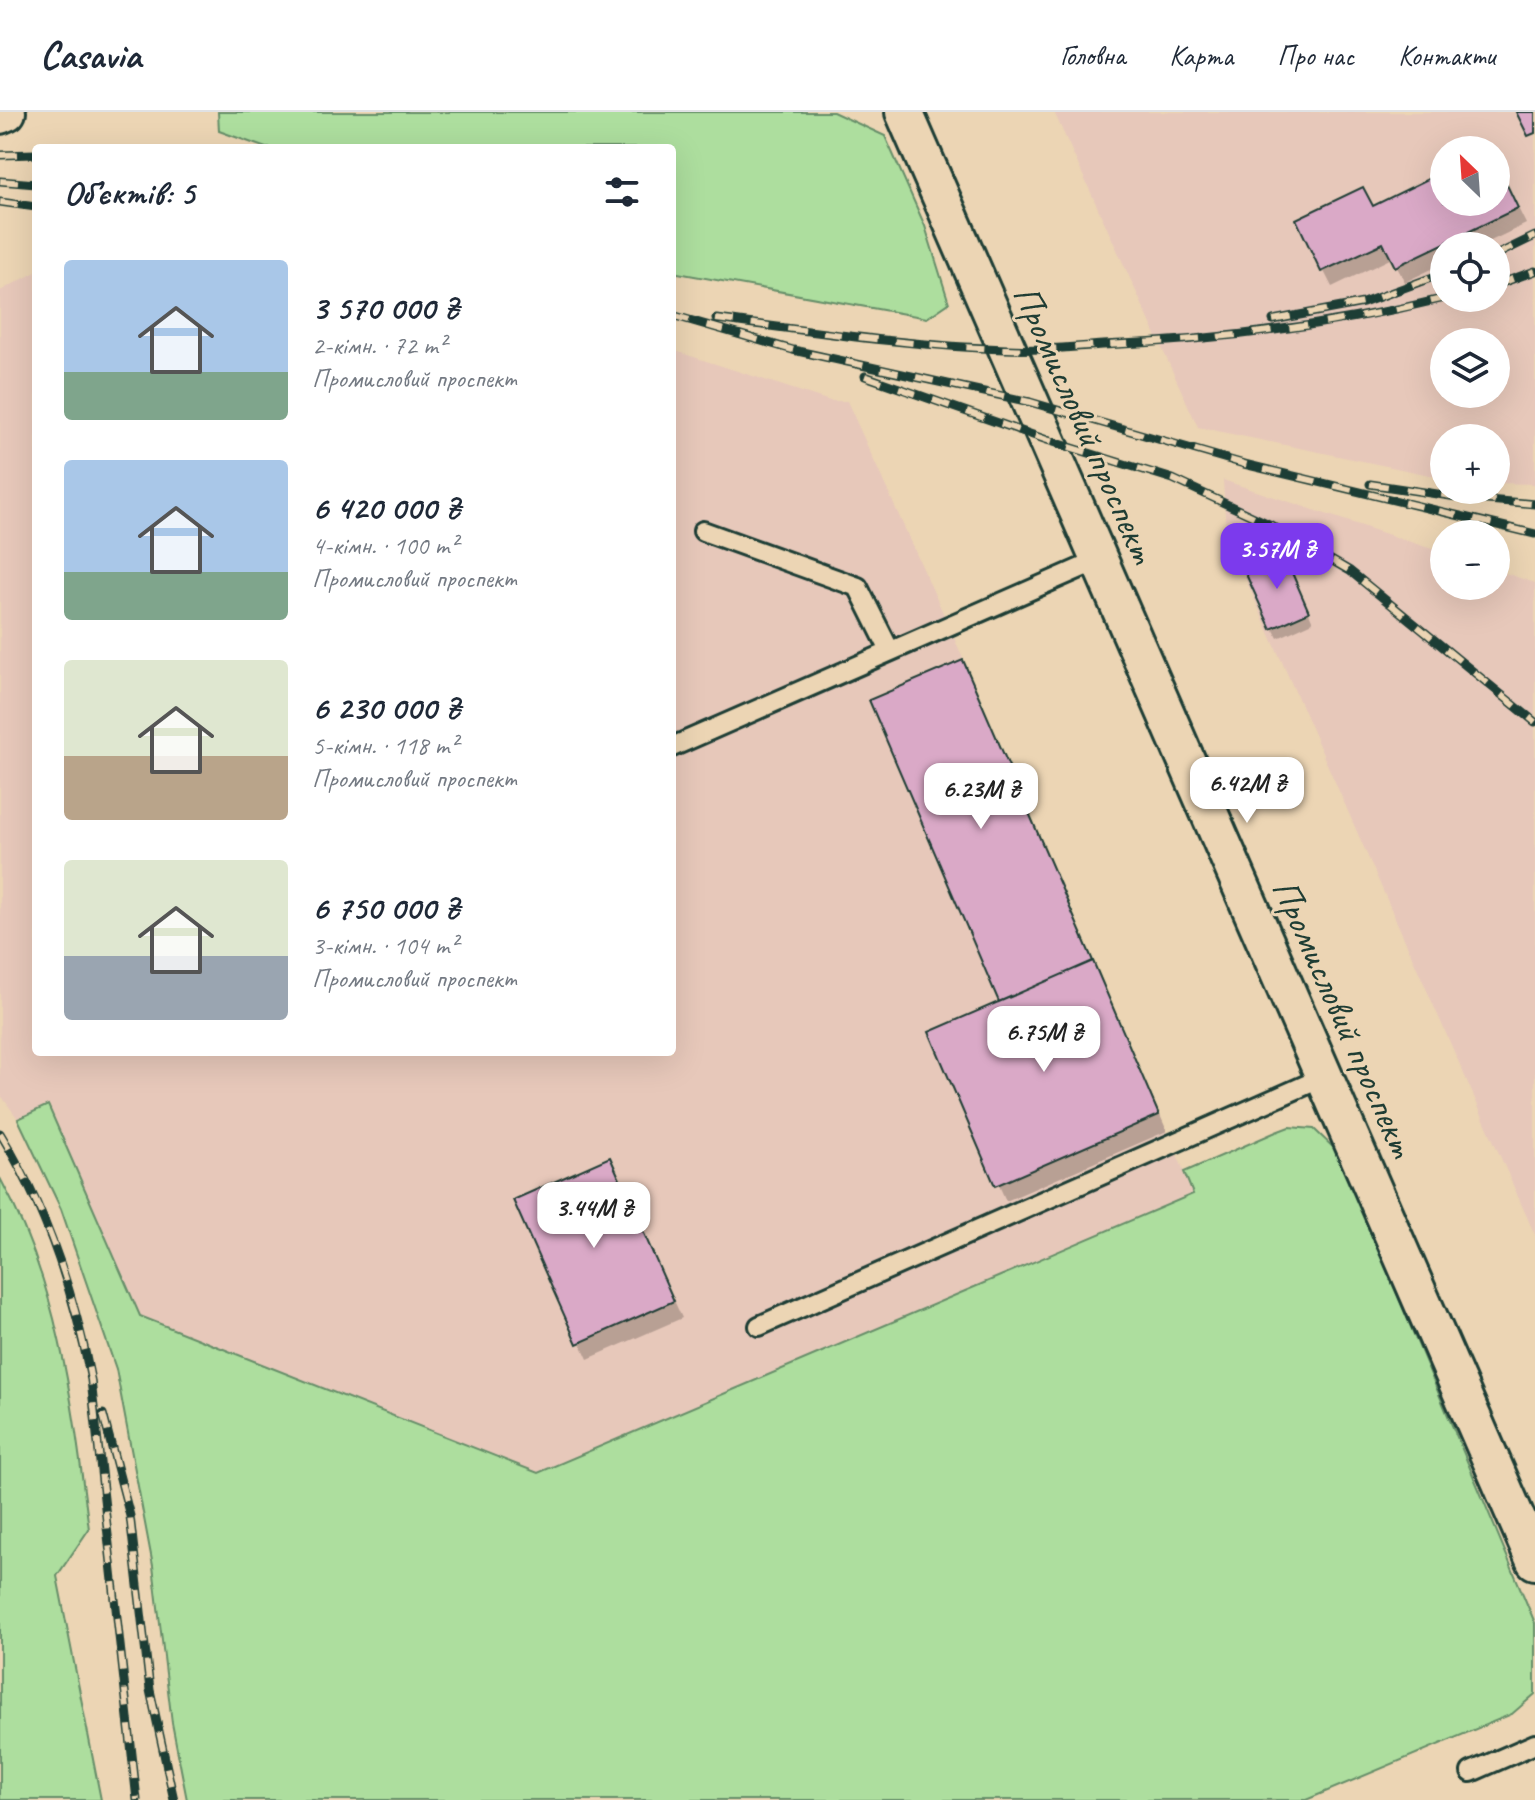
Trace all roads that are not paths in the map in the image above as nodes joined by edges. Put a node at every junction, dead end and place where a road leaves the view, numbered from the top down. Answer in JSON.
{"nodes":[{"id":1,"x":7,"y":112,"type":"edge"},
{"id":2,"x":904,"y":112,"type":"edge"},
{"id":3,"x":0,"y":115,"type":"edge"},
{"id":4,"x":703,"y":531,"type":"dead end"},
{"id":5,"x":1099,"y":560,"type":"junction"},
{"id":6,"x":890,"y":651,"type":"junction"},
{"id":7,"x":676,"y":745,"type":"edge"},
{"id":8,"x":1324,"y":1077,"type":"junction"},
{"id":9,"x":759,"y":1326,"type":"dead end"},
{"id":10,"x":1535,"y":1561,"type":"edge"},
{"id":11,"x":1535,"y":1744,"type":"edge"},
{"id":12,"x":1471,"y":1772,"type":"dead end"}],
"edges":[{"from":1,"to":3,"type":"street"},
{"from":2,"to":5,"type":"street","name":"Промисловий проспект"},
{"from":4,"to":6,"type":"lane"},
{"from":5,"to":6,"type":"lane"},
{"from":5,"to":8,"type":"street","name":"Промисловий проспект"},
{"from":6,"to":7,"type":"lane"},
{"from":8,"to":9,"type":"lane"},
{"from":8,"to":10,"type":"street","name":"Промисловий проспект"},
{"from":11,"to":12,"type":"lane"}]}
